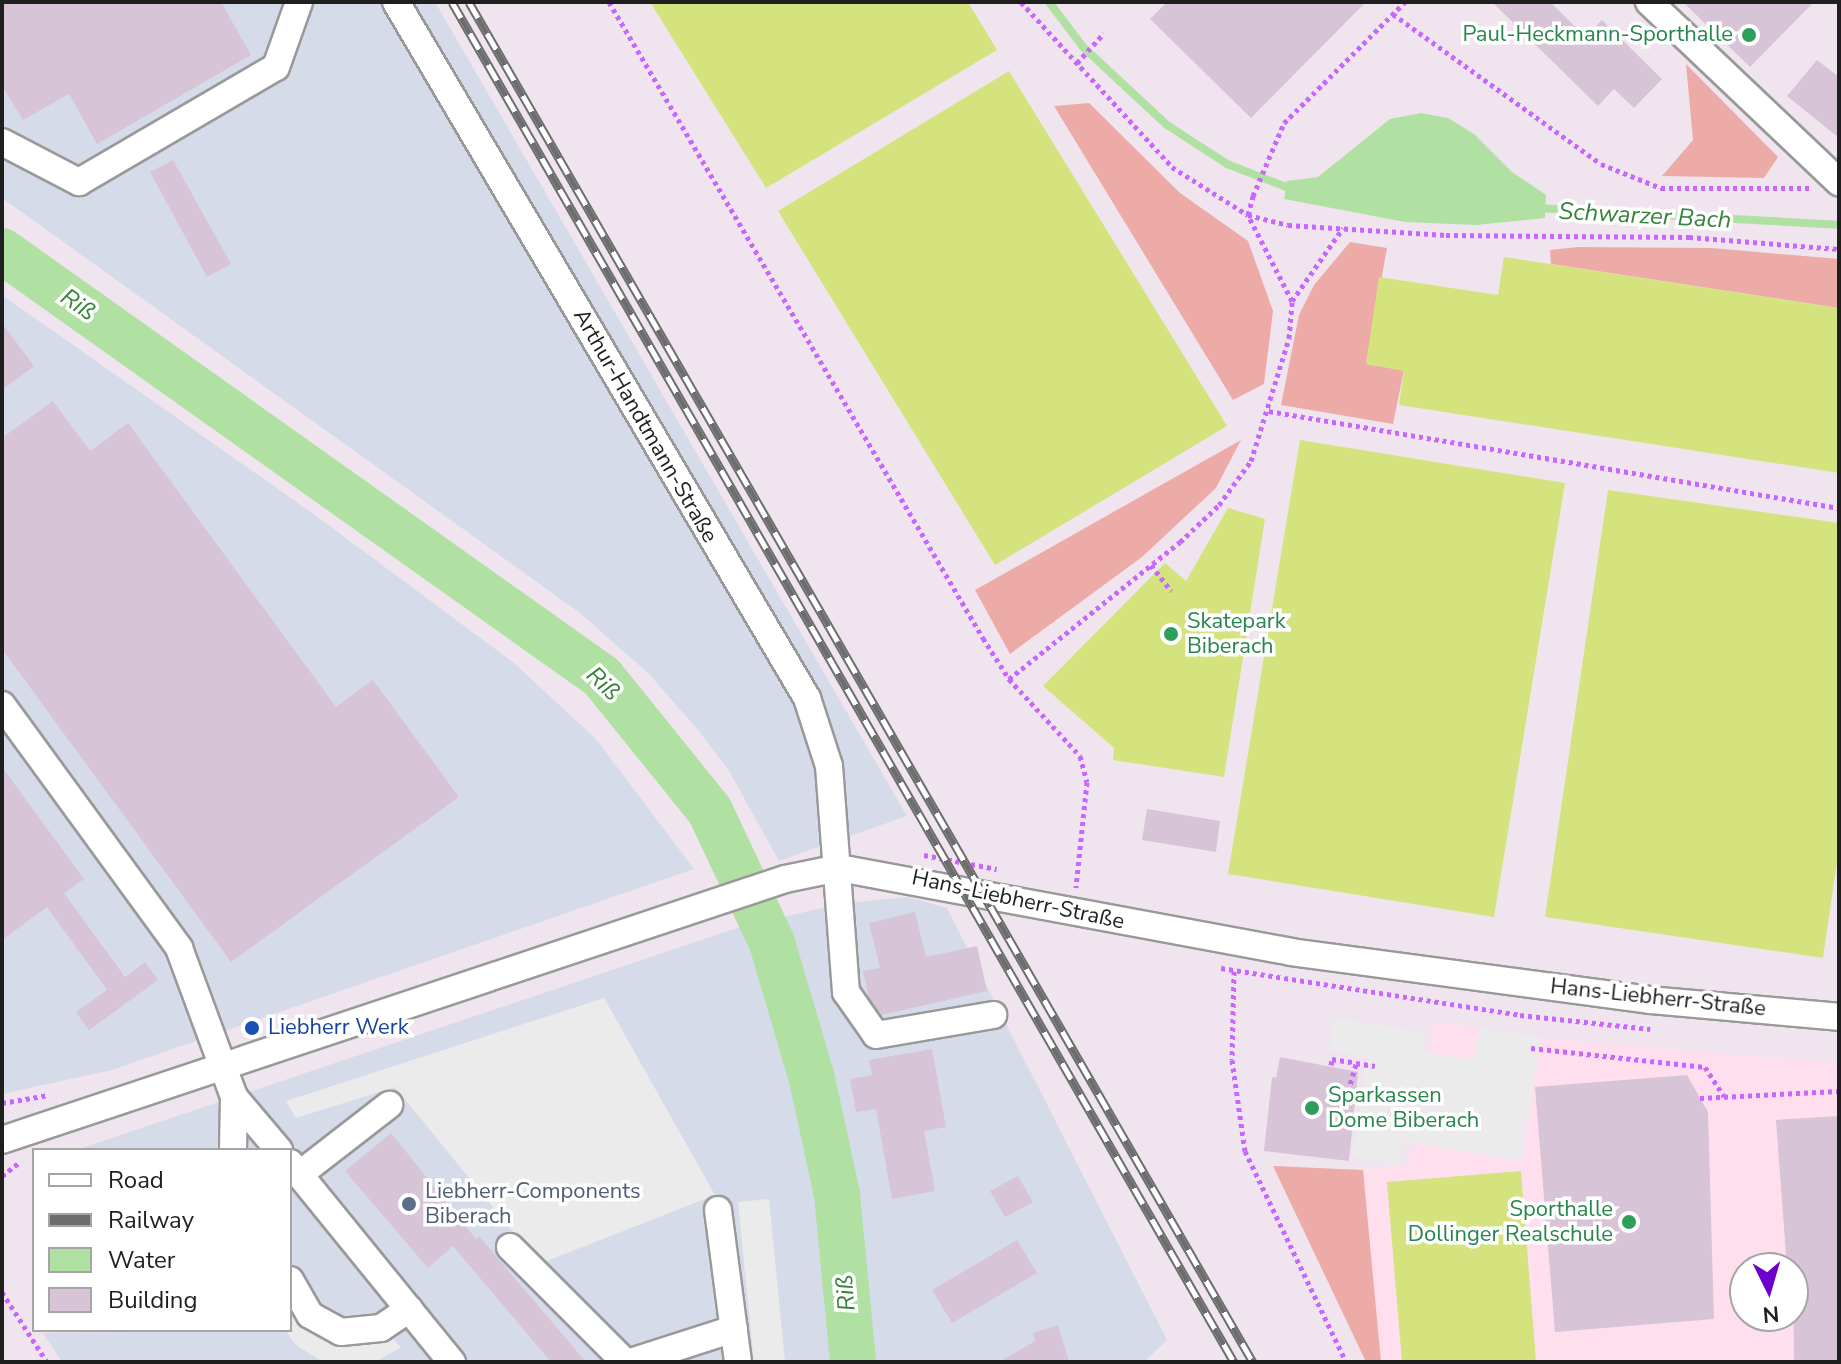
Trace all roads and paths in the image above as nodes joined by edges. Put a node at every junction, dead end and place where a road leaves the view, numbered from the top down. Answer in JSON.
{"nodes":[{"id":1,"x":299,"y":2,"type":"edge"},
{"id":2,"x":396,"y":2,"type":"edge"},
{"id":3,"x":609,"y":2,"type":"edge"},
{"id":4,"x":1021,"y":2,"type":"edge"},
{"id":5,"x":1405,"y":2,"type":"edge"},
{"id":6,"x":1649,"y":2,"type":"edge"},
{"id":7,"x":1393,"y":14,"type":"junction"},
{"id":8,"x":1104,"y":33,"type":"dead end"},
{"id":9,"x":1077,"y":63,"type":"junction"},
{"id":10,"x":11,"y":146,"type":"edge"},
{"id":11,"x":1836,"y":181,"type":"edge"},
{"id":12,"x":1248,"y":215,"type":"junction"},
{"id":13,"x":1343,"y":228,"type":"junction"},
{"id":14,"x":1839,"y":249,"type":"edge"},
{"id":15,"x":1292,"y":301,"type":"junction"},
{"id":16,"x":1269,"y":411,"type":"junction"},
{"id":17,"x":1839,"y":508,"type":"edge"},
{"id":18,"x":1151,"y":565,"type":"junction"},
{"id":19,"x":1171,"y":591,"type":"dead end"},
{"id":20,"x":1009,"y":679,"type":"junction"},
{"id":21,"x":2,"y":705,"type":"edge"},
{"id":22,"x":839,"y":868,"type":"junction"},
{"id":23,"x":1077,"y":912,"type":"junction"},
{"id":24,"x":1234,"y":971,"type":"dead end"},
{"id":25,"x":993,"y":1015,"type":"dead end"},
{"id":26,"x":1839,"y":1017,"type":"edge"},
{"id":27,"x":1531,"y":1048,"type":"dead end"},
{"id":28,"x":1356,"y":1063,"type":"junction"},
{"id":29,"x":223,"y":1065,"type":"junction"},
{"id":30,"x":1331,"y":1065,"type":"dead end"},
{"id":31,"x":1375,"y":1066,"type":"dead end"},
{"id":32,"x":1839,"y":1091,"type":"edge"},
{"id":33,"x":1724,"y":1096,"type":"junction"},
{"id":34,"x":234,"y":1097,"type":"junction"},
{"id":35,"x":1700,"y":1098,"type":"dead end"},
{"id":36,"x":1346,"y":1099,"type":"dead end"},
{"id":37,"x":389,"y":1105,"type":"dead end"},
{"id":38,"x":2,"y":1140,"type":"edge"},
{"id":39,"x":233,"y":1148,"type":"edge"},
{"id":40,"x":277,"y":1148,"type":"edge"},
{"id":41,"x":295,"y":1168,"type":"edge"},
{"id":42,"x":718,"y":1210,"type":"dead end"},
{"id":43,"x":510,"y":1247,"type":"dead end"},
{"id":44,"x":292,"y":1284,"type":"edge"},
{"id":45,"x":2,"y":1292,"type":"edge"},
{"id":46,"x":409,"y":1309,"type":"junction"},
{"id":47,"x":734,"y":1329,"type":"junction"},
{"id":48,"x":47,"y":1362,"type":"edge"},
{"id":49,"x":452,"y":1362,"type":"edge"},
{"id":50,"x":625,"y":1362,"type":"edge"},
{"id":51,"x":631,"y":1362,"type":"edge"},
{"id":52,"x":738,"y":1362,"type":"edge"},
{"id":53,"x":1346,"y":1362,"type":"edge"}],
"edges":[{"from":1,"to":10,"type":"street"},
{"from":2,"to":22,"type":"street","name":"Arthur-Handtmann-Straße"},
{"from":3,"to":20,"type":"path"},
{"from":4,"to":9,"type":"path"},
{"from":5,"to":7,"type":"path"},
{"from":6,"to":11,"type":"street"},
{"from":7,"to":11,"type":"path"},
{"from":7,"to":12,"type":"path"},
{"from":8,"to":9,"type":"path"},
{"from":9,"to":12,"type":"path"},
{"from":12,"to":13,"type":"path"},
{"from":12,"to":15,"type":"path"},
{"from":13,"to":14,"type":"path"},
{"from":13,"to":15,"type":"path"},
{"from":15,"to":16,"type":"path"},
{"from":16,"to":17,"type":"path"},
{"from":16,"to":18,"type":"path"},
{"from":18,"to":19,"type":"path"},
{"from":18,"to":20,"type":"path"},
{"from":20,"to":23,"type":"path"},
{"from":21,"to":29,"type":"street"},
{"from":22,"to":23,"type":"street","name":"Hans-Liebherr-Straße"},
{"from":22,"to":25,"type":"street","name":"Arthur-Handtmann-Straße"},
{"from":22,"to":29,"type":"street","name":"Hans-Liebherr-Straße"},
{"from":23,"to":26,"type":"street","name":"Hans-Liebherr-Straße"},
{"from":24,"to":53,"type":"path"},
{"from":27,"to":33,"type":"path"},
{"from":28,"to":30,"type":"path"},
{"from":28,"to":31,"type":"path"},
{"from":28,"to":36,"type":"path"},
{"from":29,"to":34,"type":"street"},
{"from":29,"to":38,"type":"street","name":"Hans-Liebherr-Straße"},
{"from":32,"to":33,"type":"path"},
{"from":33,"to":35,"type":"path"},
{"from":34,"to":39,"type":"street"},
{"from":34,"to":40,"type":"street"},
{"from":37,"to":41,"type":"street"},
{"from":41,"to":46,"type":"street"},
{"from":42,"to":47,"type":"street"},
{"from":43,"to":50,"type":"street"},
{"from":44,"to":46,"type":"street"},
{"from":45,"to":48,"type":"path"},
{"from":46,"to":49,"type":"street"},
{"from":47,"to":51,"type":"street"},
{"from":47,"to":52,"type":"street"}]}
